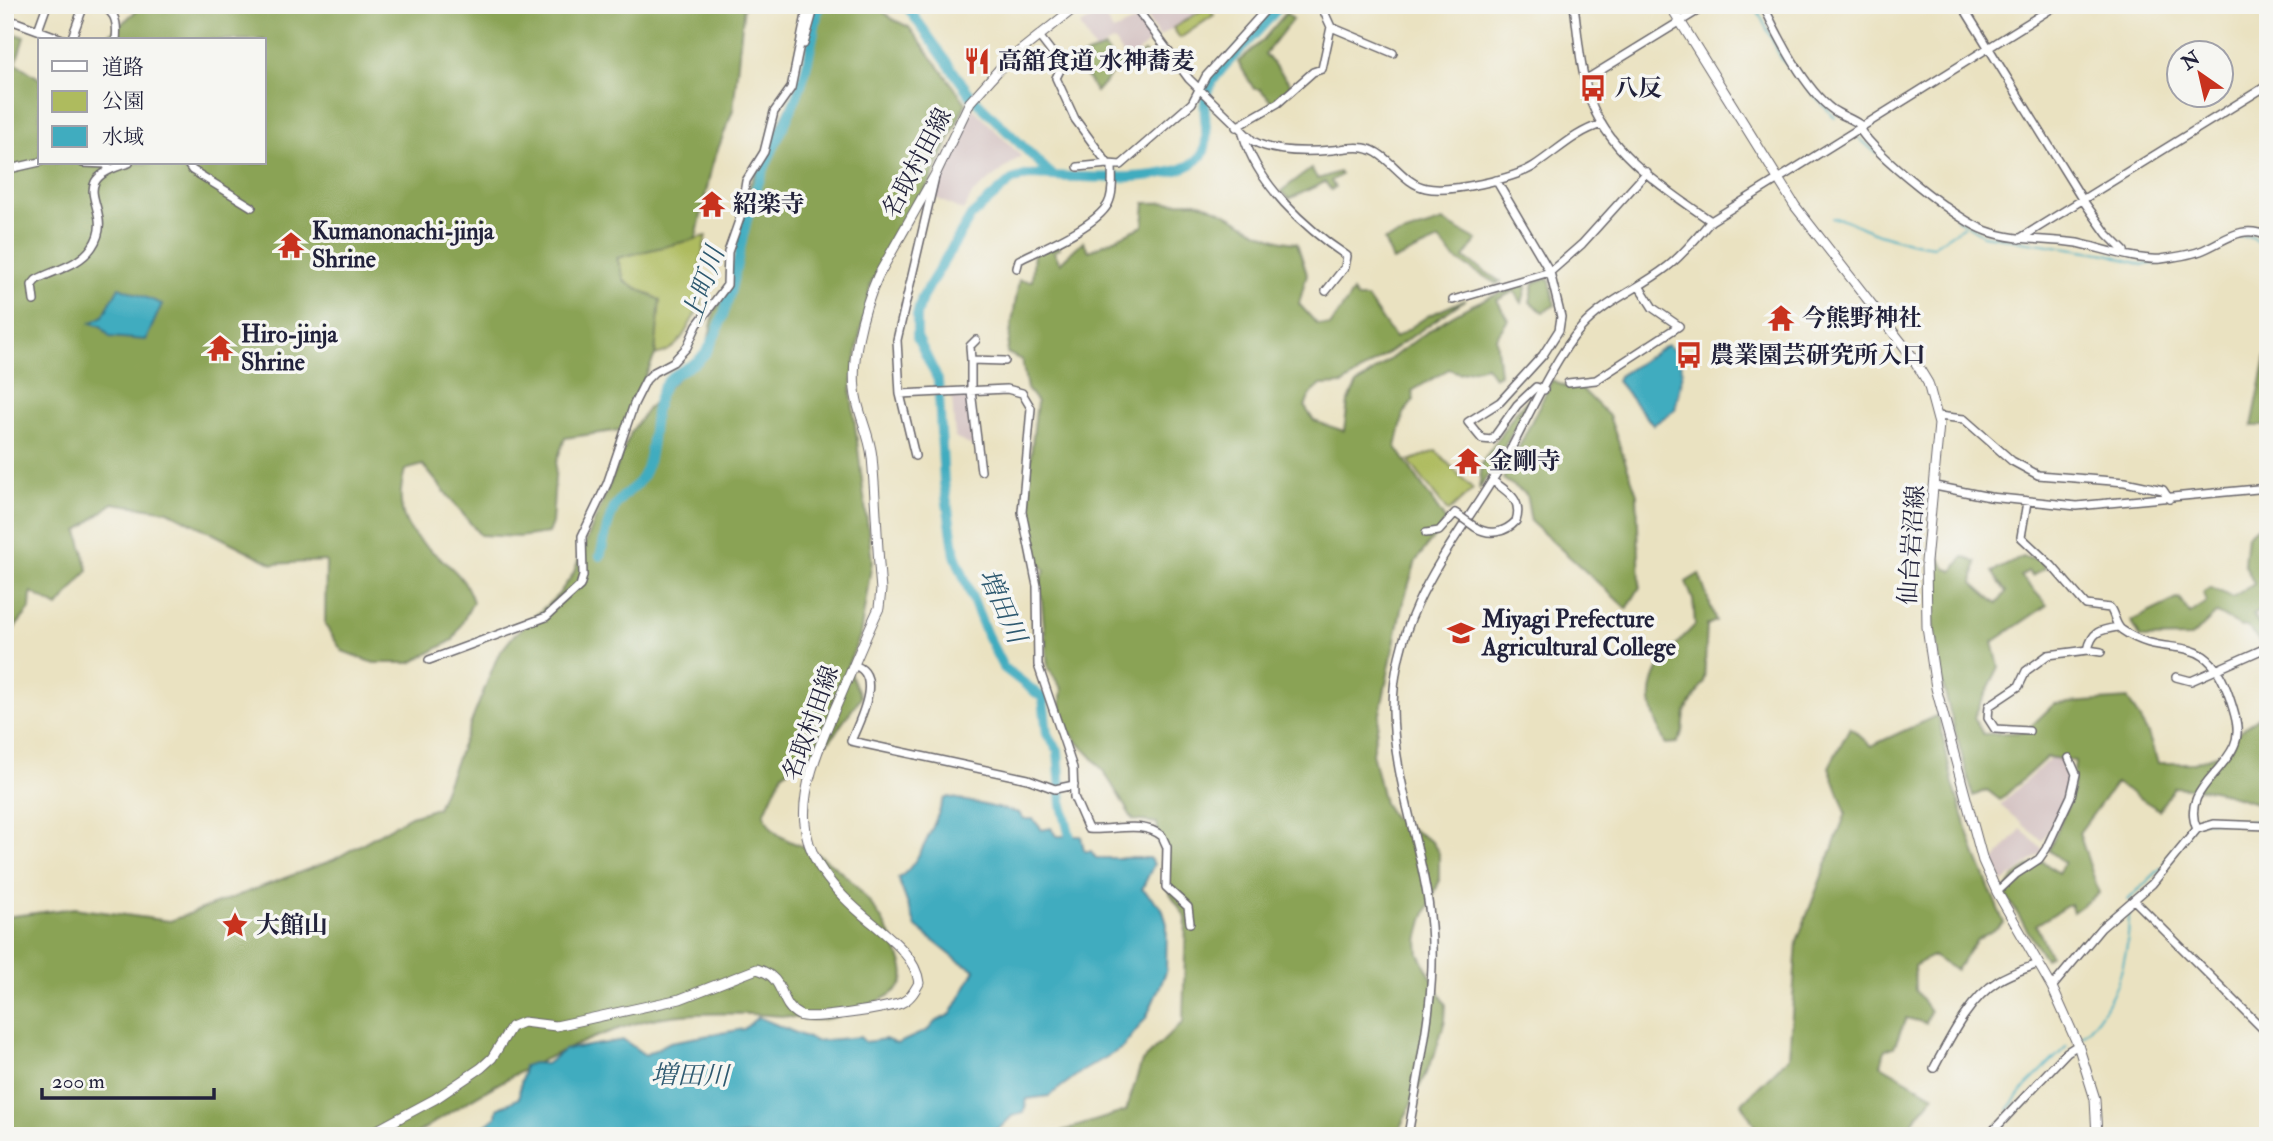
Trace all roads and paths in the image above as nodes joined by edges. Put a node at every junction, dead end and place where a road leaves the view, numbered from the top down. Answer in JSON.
{"nodes":[{"id":1,"x":10,"y":5,"type":"edge"},
{"id":2,"x":47,"y":5,"type":"edge"},
{"id":3,"x":84,"y":5,"type":"edge"},
{"id":4,"x":93,"y":5,"type":"edge"},
{"id":5,"x":808,"y":5,"type":"edge"},
{"id":6,"x":815,"y":5,"type":"edge"},
{"id":7,"x":1135,"y":5,"type":"edge"},
{"id":8,"x":1270,"y":5,"type":"edge"},
{"id":9,"x":1321,"y":5,"type":"edge"},
{"id":10,"x":1574,"y":5,"type":"edge"},
{"id":11,"x":1670,"y":5,"type":"edge"},
{"id":12,"x":1707,"y":5,"type":"edge"},
{"id":13,"x":1763,"y":5,"type":"edge"},
{"id":14,"x":1962,"y":5,"type":"edge"},
{"id":15,"x":2057,"y":5,"type":"edge"},
{"id":16,"x":1073,"y":7,"type":"edge"},
{"id":17,"x":5,"y":18,"type":"edge"},
{"id":18,"x":1680,"y":22,"type":"junction"},
{"id":19,"x":1331,"y":27,"type":"junction"},
{"id":20,"x":38,"y":30,"type":"junction"},
{"id":21,"x":1039,"y":36,"type":"junction"},
{"id":22,"x":60,"y":38,"type":"edge"},
{"id":23,"x":72,"y":38,"type":"edge"},
{"id":24,"x":116,"y":38,"type":"edge"},
{"id":25,"x":1988,"y":47,"type":"junction"},
{"id":26,"x":1392,"y":53,"type":"dead end"},
{"id":27,"x":799,"y":54,"type":"junction"},
{"id":28,"x":1586,"y":80,"type":"junction"},
{"id":29,"x":2268,"y":85,"type":"edge"},
{"id":30,"x":1199,"y":91,"type":"junction"},
{"id":31,"x":1602,"y":124,"type":"junction"},
{"id":32,"x":1860,"y":127,"type":"junction"},
{"id":33,"x":1240,"y":130,"type":"junction"},
{"id":34,"x":38,"y":162,"type":"edge"},
{"id":35,"x":106,"y":164,"type":"edge"},
{"id":36,"x":125,"y":164,"type":"edge"},
{"id":37,"x":188,"y":164,"type":"edge"},
{"id":38,"x":1111,"y":166,"type":"junction"},
{"id":39,"x":1078,"y":167,"type":"dead end"},
{"id":40,"x":108,"y":168,"type":"junction"},
{"id":41,"x":5,"y":170,"type":"edge"},
{"id":42,"x":1647,"y":172,"type":"junction"},
{"id":43,"x":935,"y":174,"type":"junction"},
{"id":44,"x":1777,"y":178,"type":"junction"},
{"id":45,"x":1496,"y":180,"type":"junction"},
{"id":46,"x":2082,"y":199,"type":"junction"},
{"id":47,"x":252,"y":207,"type":"dead end"},
{"id":48,"x":1711,"y":222,"type":"junction"},
{"id":49,"x":2268,"y":236,"type":"edge"},
{"id":50,"x":2020,"y":239,"type":"junction"},
{"id":51,"x":2127,"y":253,"type":"junction"},
{"id":52,"x":1017,"y":268,"type":"dead end"},
{"id":53,"x":1550,"y":272,"type":"junction"},
{"id":54,"x":1639,"y":286,"type":"junction"},
{"id":55,"x":1326,"y":291,"type":"dead end"},
{"id":56,"x":1453,"y":300,"type":"dead end"},
{"id":57,"x":34,"y":301,"type":"dead end"},
{"id":58,"x":976,"y":340,"type":"dead end"},
{"id":59,"x":971,"y":360,"type":"junction"},
{"id":60,"x":1005,"y":361,"type":"dead end"},
{"id":61,"x":1569,"y":383,"type":"dead end"},
{"id":62,"x":1544,"y":390,"type":"junction"},
{"id":63,"x":971,"y":391,"type":"junction"},
{"id":64,"x":900,"y":394,"type":"junction"},
{"id":65,"x":1938,"y":416,"type":"junction"},
{"id":66,"x":915,"y":456,"type":"dead end"},
{"id":67,"x":981,"y":471,"type":"dead end"},
{"id":68,"x":1493,"y":481,"type":"junction"},
{"id":69,"x":1935,"y":485,"type":"junction"},
{"id":70,"x":2268,"y":488,"type":"edge"},
{"id":71,"x":2169,"y":499,"type":"junction"},
{"id":72,"x":2027,"y":502,"type":"junction"},
{"id":73,"x":1426,"y":533,"type":"dead end"},
{"id":74,"x":2118,"y":627,"type":"junction"},
{"id":75,"x":2268,"y":647,"type":"edge"},
{"id":76,"x":2088,"y":650,"type":"junction"},
{"id":77,"x":2101,"y":652,"type":"dead end"},
{"id":78,"x":429,"y":660,"type":"dead end"},
{"id":79,"x":853,"y":665,"type":"junction"},
{"id":80,"x":2216,"y":669,"type":"junction"},
{"id":81,"x":2176,"y":677,"type":"dead end"},
{"id":82,"x":2029,"y":732,"type":"dead end"},
{"id":83,"x":2069,"y":758,"type":"dead end"},
{"id":84,"x":1070,"y":786,"type":"junction"},
{"id":85,"x":2195,"y":824,"type":"junction"},
{"id":86,"x":2268,"y":826,"type":"edge"},
{"id":87,"x":1997,"y":892,"type":"junction"},
{"id":88,"x":2134,"y":901,"type":"junction"},
{"id":89,"x":1190,"y":923,"type":"dead end"},
{"id":90,"x":2038,"y":964,"type":"junction"},
{"id":91,"x":2052,"y":987,"type":"junction"},
{"id":92,"x":2268,"y":1034,"type":"edge"},
{"id":93,"x":2078,"y":1045,"type":"junction"},
{"id":94,"x":1934,"y":1068,"type":"dead end"},
{"id":95,"x":366,"y":1136,"type":"edge"},
{"id":96,"x":1408,"y":1136,"type":"edge"},
{"id":97,"x":1988,"y":1136,"type":"edge"},
{"id":98,"x":2097,"y":1136,"type":"edge"}],
"edges":[{"from":1,"to":17,"type":"street"},
{"from":2,"to":20,"type":"street"},
{"from":3,"to":23,"type":"street"},
{"from":4,"to":24,"type":"street"},
{"from":5,"to":27,"type":"street"},
{"from":6,"to":27,"type":"street"},
{"from":7,"to":30,"type":"street"},
{"from":8,"to":30,"type":"street"},
{"from":9,"to":19,"type":"street"},
{"from":10,"to":28,"type":"street"},
{"from":11,"to":18,"type":"main road","name":"仙台岩沼線"},
{"from":12,"to":18,"type":"street"},
{"from":13,"to":32,"type":"street"},
{"from":14,"to":25,"type":"street"},
{"from":15,"to":25,"type":"street"},
{"from":16,"to":21,"type":"main road","name":"名取村田線"},
{"from":17,"to":20,"type":"street"},
{"from":18,"to":28,"type":"street"},
{"from":18,"to":44,"type":"main road","name":"仙台岩沼線"},
{"from":19,"to":26,"type":"street"},
{"from":19,"to":33,"type":"street"},
{"from":20,"to":22,"type":"street"},
{"from":21,"to":38,"type":"street"},
{"from":21,"to":43,"type":"main road","name":"名取村田線"},
{"from":25,"to":32,"type":"street"},
{"from":25,"to":46,"type":"street"},
{"from":27,"to":78,"type":"street"},
{"from":28,"to":31,"type":"street"},
{"from":29,"to":46,"type":"street"},
{"from":30,"to":33,"type":"street"},
{"from":30,"to":38,"type":"street"},
{"from":31,"to":42,"type":"street"},
{"from":31,"to":45,"type":"street"},
{"from":32,"to":44,"type":"street"},
{"from":32,"to":50,"type":"street"},
{"from":33,"to":45,"type":"street"},
{"from":33,"to":55,"type":"street"},
{"from":34,"to":41,"type":"street"},
{"from":35,"to":40,"type":"street"},
{"from":36,"to":40,"type":"street"},
{"from":37,"to":47,"type":"street"},
{"from":38,"to":39,"type":"street"},
{"from":38,"to":52,"type":"street"},
{"from":40,"to":57,"type":"street"},
{"from":42,"to":48,"type":"street"},
{"from":42,"to":53,"type":"street"},
{"from":43,"to":64,"type":"street"},
{"from":43,"to":79,"type":"main road","name":"名取村田線"},
{"from":44,"to":48,"type":"street"},
{"from":44,"to":65,"type":"main road","name":"仙台岩沼線"},
{"from":45,"to":53,"type":"street"},
{"from":46,"to":50,"type":"street"},
{"from":46,"to":51,"type":"street"},
{"from":48,"to":54,"type":"street"},
{"from":49,"to":51,"type":"street"},
{"from":50,"to":51,"type":"street"},
{"from":53,"to":56,"type":"street"},
{"from":53,"to":62,"type":"street"},
{"from":54,"to":61,"type":"street"},
{"from":54,"to":62,"type":"street"},
{"from":58,"to":59,"type":"street"},
{"from":59,"to":60,"type":"street"},
{"from":59,"to":63,"type":"street"},
{"from":62,"to":68,"type":"street"},
{"from":63,"to":64,"type":"street"},
{"from":63,"to":67,"type":"street"},
{"from":63,"to":84,"type":"street"},
{"from":64,"to":66,"type":"street"},
{"from":65,"to":69,"type":"main road","name":"仙台岩沼線"},
{"from":65,"to":71,"type":"street"},
{"from":68,"to":73,"type":"street","bridge":true},
{"from":68,"to":96,"type":"street"},
{"from":69,"to":72,"type":"street"},
{"from":69,"to":87,"type":"main road","name":"仙台岩沼線"},
{"from":70,"to":71,"type":"street"},
{"from":71,"to":72,"type":"street"},
{"from":72,"to":74,"type":"street"},
{"from":74,"to":76,"type":"street"},
{"from":74,"to":80,"type":"street"},
{"from":75,"to":80,"type":"street"},
{"from":76,"to":77,"type":"street"},
{"from":76,"to":82,"type":"street"},
{"from":79,"to":84,"type":"street"},
{"from":79,"to":95,"type":"main road","name":"名取村田線"},
{"from":80,"to":81,"type":"street"},
{"from":80,"to":85,"type":"street"},
{"from":83,"to":87,"type":"street"},
{"from":84,"to":89,"type":"street"},
{"from":85,"to":86,"type":"street"},
{"from":85,"to":88,"type":"street"},
{"from":87,"to":90,"type":"main road","name":"仙台岩沼線"},
{"from":88,"to":91,"type":"street"},
{"from":88,"to":92,"type":"street"},
{"from":90,"to":91,"type":"main road","name":"仙台岩沼線"},
{"from":90,"to":94,"type":"street"},
{"from":91,"to":93,"type":"main road","name":"仙台岩沼線"},
{"from":93,"to":97,"type":"street"},
{"from":93,"to":98,"type":"main road","name":"仙台岩沼線"}]}
